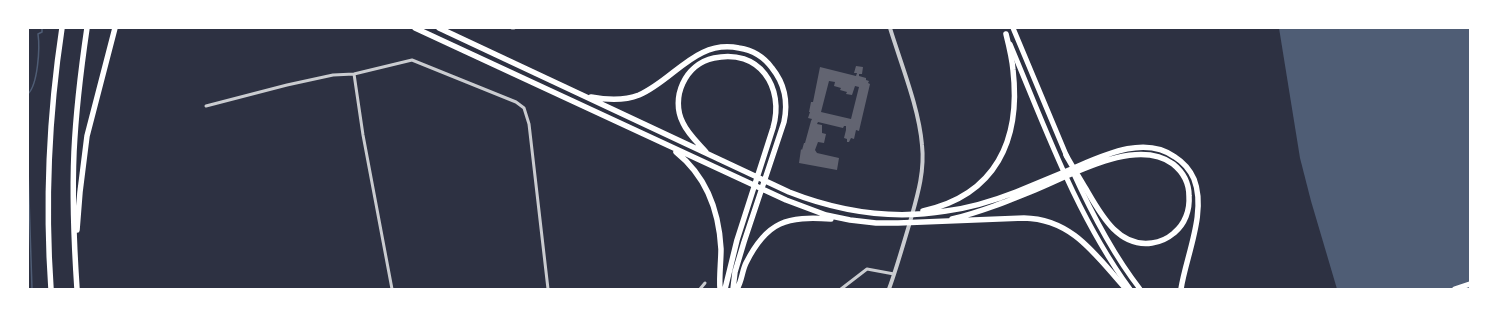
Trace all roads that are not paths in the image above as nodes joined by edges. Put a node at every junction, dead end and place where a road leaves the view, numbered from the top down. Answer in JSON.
{"nodes":[{"id":1,"x":62,"y":28,"type":"edge"},
{"id":2,"x":87,"y":28,"type":"edge"},
{"id":3,"x":115,"y":28,"type":"edge"},
{"id":4,"x":415,"y":28,"type":"edge"},
{"id":5,"x":439,"y":28,"type":"edge"},
{"id":6,"x":890,"y":28,"type":"edge"},
{"id":7,"x":1013,"y":28,"type":"edge"},
{"id":8,"x":1005,"y":31,"type":"edge"},
{"id":9,"x":354,"y":74,"type":"junction"},
{"id":10,"x":581,"y":94,"type":"junction"},
{"id":11,"x":206,"y":106,"type":"dead end"},
{"id":12,"x":668,"y":146,"type":"junction"},
{"id":13,"x":709,"y":154,"type":"junction"},
{"id":14,"x":1066,"y":155,"type":"junction"},
{"id":15,"x":1089,"y":164,"type":"junction"},
{"id":16,"x":1054,"y":179,"type":"junction"},
{"id":17,"x":922,"y":213,"type":"junction"},
{"id":18,"x":848,"y":220,"type":"junction"},
{"id":19,"x":934,"y":222,"type":"junction"},
{"id":20,"x":75,"y":260,"type":"junction"},
{"id":21,"x":894,"y":274,"type":"junction"},
{"id":22,"x":705,"y":283,"type":"dead end"},
{"id":23,"x":1470,"y":284,"type":"edge"},
{"id":24,"x":51,"y":289,"type":"edge"},
{"id":25,"x":77,"y":289,"type":"edge"},
{"id":26,"x":392,"y":289,"type":"edge"},
{"id":27,"x":548,"y":289,"type":"edge"},
{"id":28,"x":700,"y":289,"type":"edge"},
{"id":29,"x":720,"y":289,"type":"edge"},
{"id":30,"x":724,"y":289,"type":"edge"},
{"id":31,"x":733,"y":289,"type":"edge"},
{"id":32,"x":737,"y":289,"type":"edge"},
{"id":33,"x":841,"y":289,"type":"edge"},
{"id":34,"x":889,"y":289,"type":"edge"},
{"id":35,"x":1126,"y":289,"type":"edge"},
{"id":36,"x":1130,"y":289,"type":"edge"},
{"id":37,"x":1140,"y":289,"type":"edge"},
{"id":38,"x":1181,"y":289,"type":"edge"},
{"id":39,"x":1455,"y":289,"type":"edge"}],
"edges":[{"from":1,"to":24,"type":"highway"},
{"from":2,"to":20,"type":"highway"},
{"from":3,"to":20,"type":"highway"},
{"from":4,"to":12,"type":"highway"},
{"from":5,"to":10,"type":"highway"},
{"from":6,"to":21,"type":"street"},
{"from":7,"to":14,"type":"main road"},
{"from":8,"to":17,"type":"highway"},
{"from":8,"to":36,"type":"main road"},
{"from":9,"to":11,"type":"street"},
{"from":9,"to":26,"type":"street"},
{"from":9,"to":27,"type":"street"},
{"from":10,"to":13,"type":"highway"},
{"from":10,"to":31,"type":"highway"},
{"from":12,"to":18,"type":"highway"},
{"from":12,"to":29,"type":"highway"},
{"from":13,"to":17,"type":"highway"},
{"from":13,"to":30,"type":"highway"},
{"from":14,"to":15,"type":"highway"},
{"from":14,"to":37,"type":"main road"},
{"from":15,"to":16,"type":"highway"},
{"from":15,"to":38,"type":"highway"},
{"from":16,"to":17,"type":"highway"},
{"from":16,"to":19,"type":"highway"},
{"from":18,"to":19,"type":"highway"},
{"from":18,"to":32,"type":"highway"},
{"from":19,"to":35,"type":"highway"},
{"from":20,"to":25,"type":"highway"},
{"from":21,"to":33,"type":"street"},
{"from":21,"to":34,"type":"street"},
{"from":22,"to":28,"type":"street"},
{"from":23,"to":39,"type":"highway"}]}
